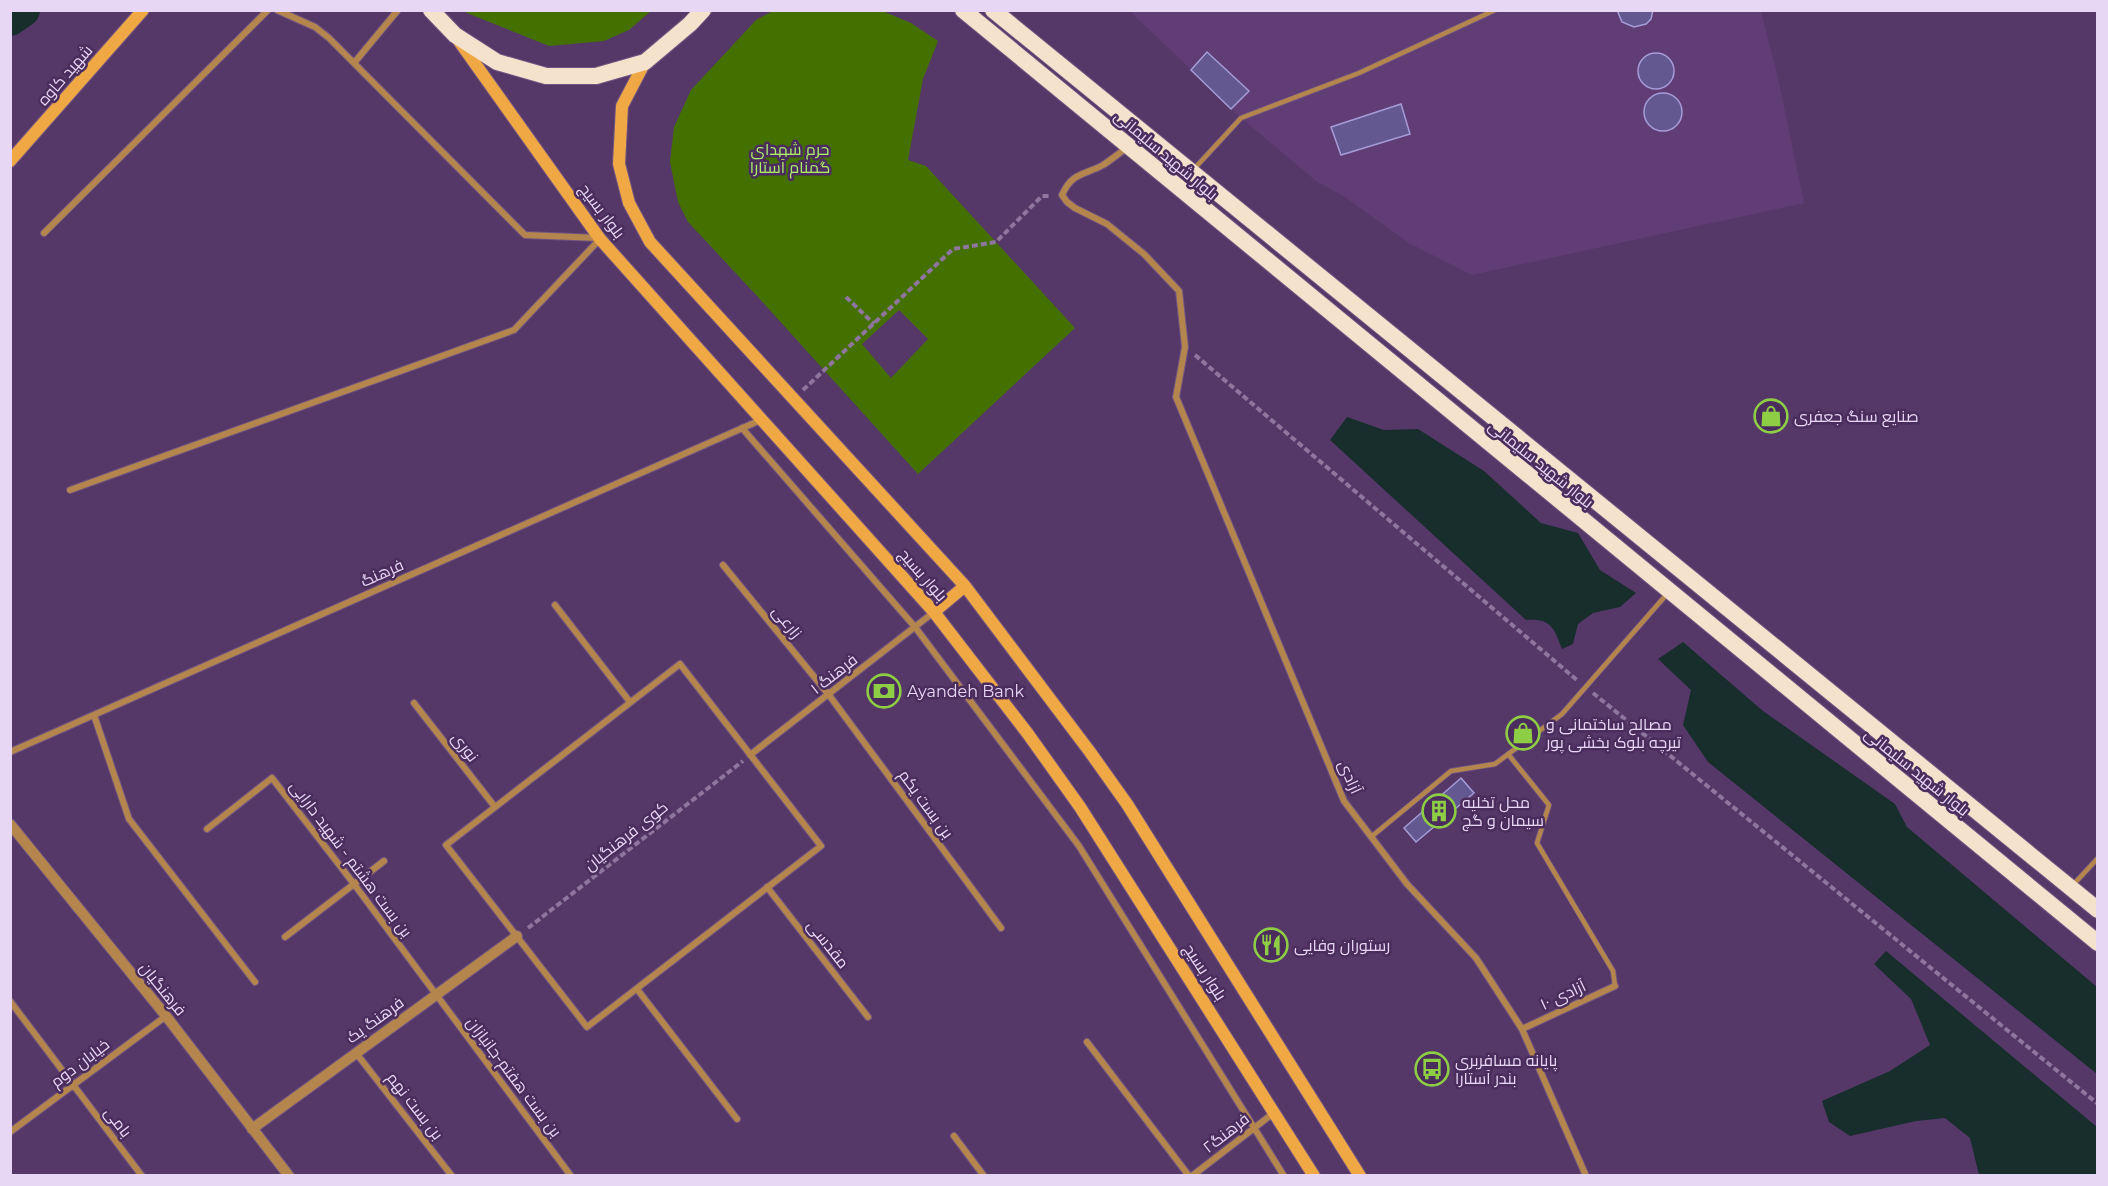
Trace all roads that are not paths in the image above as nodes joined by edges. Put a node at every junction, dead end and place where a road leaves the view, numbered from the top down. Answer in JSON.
{"nodes":[{"id":1,"x":143,"y":10,"type":"edge"},
{"id":2,"x":268,"y":10,"type":"edge"},
{"id":3,"x":277,"y":10,"type":"edge"},
{"id":4,"x":398,"y":10,"type":"edge"},
{"id":5,"x":431,"y":10,"type":"edge"},
{"id":6,"x":703,"y":10,"type":"edge"},
{"id":7,"x":963,"y":10,"type":"edge"},
{"id":8,"x":993,"y":10,"type":"edge"},
{"id":9,"x":1495,"y":10,"type":"edge"},
{"id":10,"x":455,"y":35,"type":"junction"},
{"id":11,"x":645,"y":62,"type":"junction"},
{"id":12,"x":354,"y":63,"type":"junction"},
{"id":13,"x":1127,"y":147,"type":"junction"},
{"id":14,"x":10,"y":161,"type":"edge"},
{"id":15,"x":1191,"y":173,"type":"junction"},
{"id":16,"x":44,"y":232,"type":"dead end"},
{"id":17,"x":600,"y":238,"type":"junction"},
{"id":18,"x":763,"y":419,"type":"junction"},
{"id":19,"x":742,"y":428,"type":"junction"},
{"id":20,"x":70,"y":490,"type":"dead end"},
{"id":21,"x":723,"y":565,"type":"dead end"},
{"id":22,"x":965,"y":586,"type":"junction"},
{"id":23,"x":1669,"y":592,"type":"junction"},
{"id":24,"x":555,"y":605,"type":"dead end"},
{"id":25,"x":934,"y":612,"type":"junction"},
{"id":26,"x":915,"y":627,"type":"junction"},
{"id":27,"x":829,"y":695,"type":"junction"},
{"id":28,"x":630,"y":702,"type":"junction"},
{"id":29,"x":414,"y":703,"type":"dead end"},
{"id":30,"x":94,"y":715,"type":"junction"},
{"id":31,"x":10,"y":752,"type":"edge"},
{"id":32,"x":1508,"y":754,"type":"junction"},
{"id":33,"x":750,"y":755,"type":"junction"},
{"id":34,"x":495,"y":807,"type":"junction"},
{"id":35,"x":10,"y":824,"type":"edge"},
{"id":36,"x":207,"y":829,"type":"dead end"},
{"id":37,"x":1371,"y":837,"type":"junction"},
{"id":38,"x":2097,"y":858,"type":"edge"},
{"id":39,"x":384,"y":861,"type":"dead end"},
{"id":40,"x":354,"y":884,"type":"junction"},
{"id":41,"x":767,"y":887,"type":"junction"},
{"id":42,"x":2070,"y":888,"type":"junction"},
{"id":43,"x":2097,"y":910,"type":"edge"},
{"id":44,"x":1001,"y":928,"type":"dead end"},
{"id":45,"x":517,"y":936,"type":"junction"},
{"id":46,"x":285,"y":937,"type":"dead end"},
{"id":47,"x":2097,"y":944,"type":"edge"},
{"id":48,"x":255,"y":982,"type":"dead end"},
{"id":49,"x":1615,"y":986,"type":"joint"},
{"id":50,"x":637,"y":988,"type":"junction"},
{"id":51,"x":436,"y":994,"type":"junction"},
{"id":52,"x":10,"y":1001,"type":"edge"},
{"id":53,"x":166,"y":1016,"type":"junction"},
{"id":54,"x":868,"y":1017,"type":"dead end"},
{"id":55,"x":1522,"y":1029,"type":"junction"},
{"id":56,"x":1087,"y":1042,"type":"dead end"},
{"id":57,"x":356,"y":1053,"type":"junction"},
{"id":58,"x":73,"y":1085,"type":"junction"},
{"id":59,"x":1275,"y":1112,"type":"junction"},
{"id":60,"x":737,"y":1119,"type":"dead end"},
{"id":61,"x":1254,"y":1128,"type":"junction"},
{"id":62,"x":252,"y":1129,"type":"junction"},
{"id":63,"x":10,"y":1132,"type":"edge"},
{"id":64,"x":954,"y":1136,"type":"dead end"},
{"id":65,"x":142,"y":1176,"type":"edge"},
{"id":66,"x":289,"y":1176,"type":"edge"},
{"id":67,"x":452,"y":1176,"type":"edge"},
{"id":68,"x":571,"y":1176,"type":"edge"},
{"id":69,"x":984,"y":1176,"type":"edge"},
{"id":70,"x":1191,"y":1176,"type":"edge"},
{"id":71,"x":1284,"y":1176,"type":"edge"},
{"id":72,"x":1314,"y":1176,"type":"edge"},
{"id":73,"x":1360,"y":1176,"type":"edge"},
{"id":74,"x":1586,"y":1176,"type":"edge"}],
"edges":[{"from":1,"to":14,"type":"main road","name":"شهید کاوه"},
{"from":2,"to":16,"type":"street"},
{"from":3,"to":12,"type":"street"},
{"from":4,"to":12,"type":"street"},
{"from":5,"to":10,"type":"highway"},
{"from":6,"to":11,"type":"highway"},
{"from":7,"to":13,"type":"highway","name":"بلوار شهید سلیمانی"},
{"from":8,"to":15,"type":"highway","name":"بلوار شهید سلیمانی"},
{"from":9,"to":15,"type":"lane"},
{"from":10,"to":11,"type":"highway"},
{"from":10,"to":17,"type":"main road","name":"بلوار بسیج"},
{"from":11,"to":22,"type":"main road","name":"بلوار بسیج"},
{"from":12,"to":17,"type":"street"},
{"from":13,"to":23,"type":"highway","name":"بلوار شهید سلیمانی"},
{"from":13,"to":37,"type":"street","name":"آزادی"},
{"from":15,"to":42,"type":"highway","name":"بلوار شهید سلیمانی"},
{"from":17,"to":18,"type":"main road","name":"بلوار بسیج"},
{"from":17,"to":20,"type":"street"},
{"from":18,"to":19,"type":"street","name":"فرهنگ"},
{"from":18,"to":25,"type":"main road","name":"بلوار بسیج"},
{"from":19,"to":26,"type":"street"},
{"from":19,"to":30,"type":"street","name":"فرهنگ"},
{"from":21,"to":27,"type":"street","name":"زارعی"},
{"from":22,"to":25,"type":"main road"},
{"from":22,"to":73,"type":"main road","name":"بلوار بسیج"},
{"from":23,"to":32,"type":"lane"},
{"from":23,"to":47,"type":"highway","name":"بلوار شهید سلیمانی"},
{"from":24,"to":28,"type":"street"},
{"from":25,"to":26,"type":"street","name":"فرهنگ ۱"},
{"from":25,"to":59,"type":"main road","name":"بلوار بسیج"},
{"from":26,"to":27,"type":"street","name":"فرهنگ ۱"},
{"from":26,"to":61,"type":"street"},
{"from":27,"to":33,"type":"street","name":"فرهنگ ۱"},
{"from":27,"to":44,"type":"street","name":"بن بست یکم"},
{"from":28,"to":33,"type":"street"},
{"from":28,"to":34,"type":"street"},
{"from":29,"to":34,"type":"street","name":"نوری"},
{"from":30,"to":31,"type":"street","name":"فرهنگ"},
{"from":30,"to":48,"type":"street"},
{"from":32,"to":37,"type":"lane"},
{"from":32,"to":49,"type":"lane"},
{"from":33,"to":41,"type":"street"},
{"from":34,"to":45,"type":"street"},
{"from":35,"to":53,"type":"street","name":"فرهنگیان"},
{"from":36,"to":40,"type":"street","name":"بن بست هشتم - شهید دارایی"},
{"from":37,"to":55,"type":"street","name":"آزادی"},
{"from":38,"to":42,"type":"lane"},
{"from":39,"to":40,"type":"street"},
{"from":40,"to":46,"type":"street"},
{"from":40,"to":51,"type":"street","name":"بن بست هشتم - شهید دارایی"},
{"from":41,"to":50,"type":"street"},
{"from":41,"to":54,"type":"street","name":"مقدسی"},
{"from":42,"to":43,"type":"highway","name":"بلوار شهید سلیمانی"},
{"from":45,"to":50,"type":"street"},
{"from":45,"to":51,"type":"street","name":"فرهنگ یک"},
{"from":49,"to":55,"type":"street","name":"آزادی ۱۰"},
{"from":50,"to":60,"type":"street"},
{"from":51,"to":57,"type":"street","name":"فرهنگ یک"},
{"from":51,"to":68,"type":"street","name":"بن بست هفتم-جانبازان"},
{"from":52,"to":58,"type":"street","name":"بامی"},
{"from":53,"to":58,"type":"street","name":"خیابان دوم"},
{"from":53,"to":62,"type":"street","name":"فرهنگیان"},
{"from":55,"to":74,"type":"street","name":"آزادی"},
{"from":56,"to":70,"type":"street"},
{"from":57,"to":62,"type":"street","name":"فرهنگ یک"},
{"from":57,"to":67,"type":"street","name":"بن بست نهم"},
{"from":58,"to":63,"type":"street","name":"خیابان دوم"},
{"from":58,"to":65,"type":"street","name":"بامی"},
{"from":59,"to":61,"type":"street","name":"فرهنگ۲"},
{"from":59,"to":72,"type":"main road","name":"بلوار بسیج"},
{"from":61,"to":70,"type":"street","name":"فرهنگ۲"},
{"from":61,"to":71,"type":"street"},
{"from":62,"to":66,"type":"street","name":"فرهنگیان"},
{"from":64,"to":69,"type":"street"}]}
